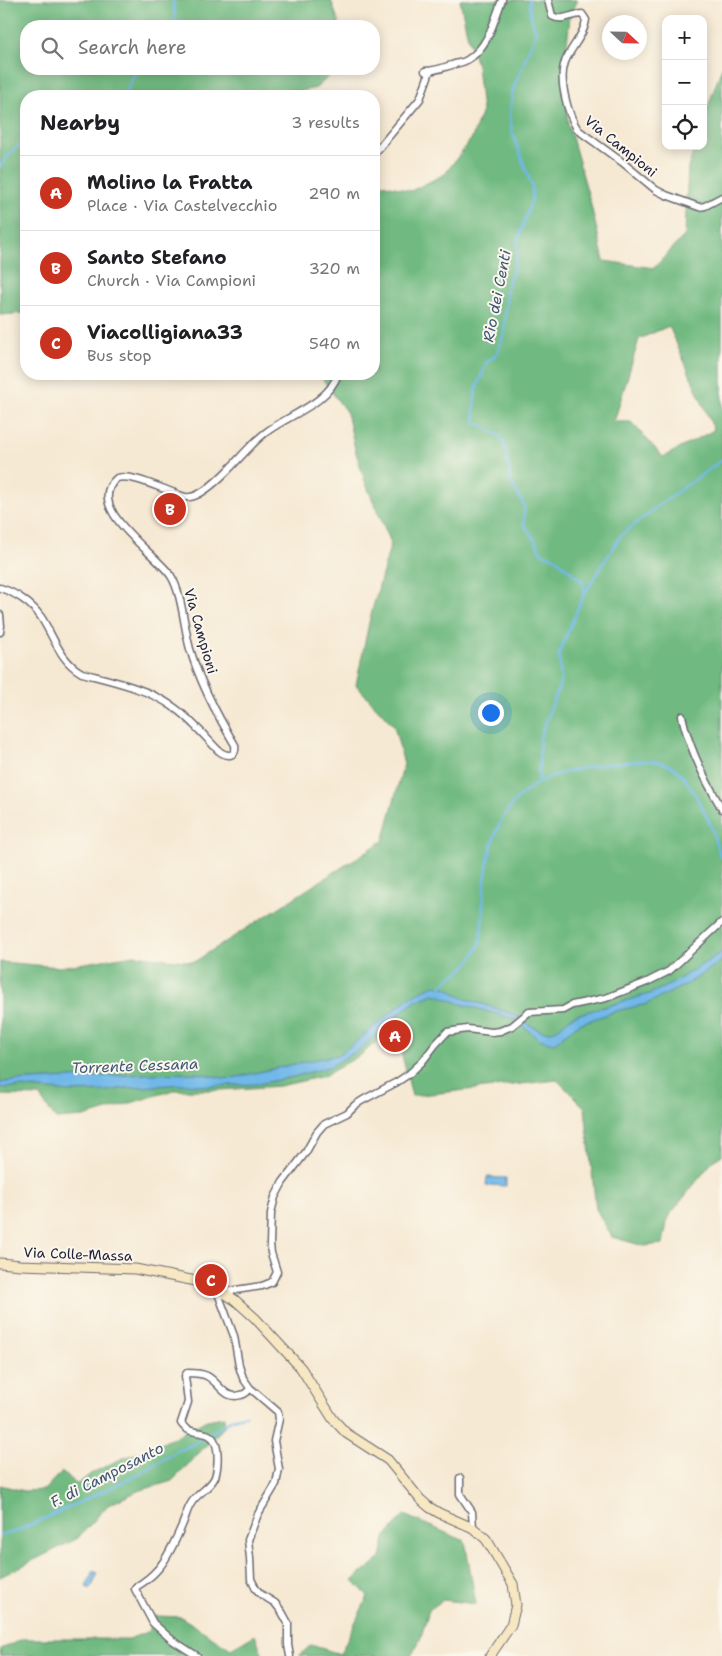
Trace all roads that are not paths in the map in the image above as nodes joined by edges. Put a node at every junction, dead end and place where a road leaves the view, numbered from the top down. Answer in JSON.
{"nodes":[{"id":1,"x":502,"y":0,"type":"edge"},
{"id":2,"x":548,"y":0,"type":"edge"},
{"id":3,"x":380,"y":147,"type":"edge"},
{"id":4,"x":722,"y":197,"type":"edge"},
{"id":5,"x":336,"y":380,"type":"edge"},
{"id":6,"x":0,"y":588,"type":"edge"},
{"id":7,"x":0,"y":615,"type":"edge"},
{"id":8,"x":0,"y":632,"type":"edge"},
{"id":9,"x":682,"y":716,"type":"dead end"},
{"id":10,"x":722,"y":809,"type":"edge"},
{"id":11,"x":722,"y":922,"type":"edge"},
{"id":12,"x":0,"y":1263,"type":"edge"},
{"id":13,"x":220,"y":1290,"type":"junction"},
{"id":14,"x":250,"y":1388,"type":"junction"},
{"id":15,"x":460,"y":1478,"type":"dead end"},
{"id":16,"x":473,"y":1528,"type":"junction"},
{"id":17,"x":196,"y":1656,"type":"edge"},
{"id":18,"x":290,"y":1656,"type":"edge"},
{"id":19,"x":490,"y":1656,"type":"edge"}],
"edges":[{"from":1,"to":3,"type":"street"},
{"from":2,"to":4,"type":"street","name":"Via Campioni"},
{"from":5,"to":6,"type":"street","name":"Via Campioni"},
{"from":7,"to":8,"type":"street"},
{"from":9,"to":10,"type":"street"},
{"from":11,"to":13,"type":"street"},
{"from":12,"to":13,"type":"street","name":"Via Colle-Massa"},
{"from":13,"to":14,"type":"street"},
{"from":13,"to":16,"type":"street","name":"Via Colle-Massa"},
{"from":14,"to":17,"type":"street"},
{"from":14,"to":18,"type":"street"},
{"from":15,"to":16,"type":"street"},
{"from":16,"to":19,"type":"street","name":"Via Colle-Massa"}]}
